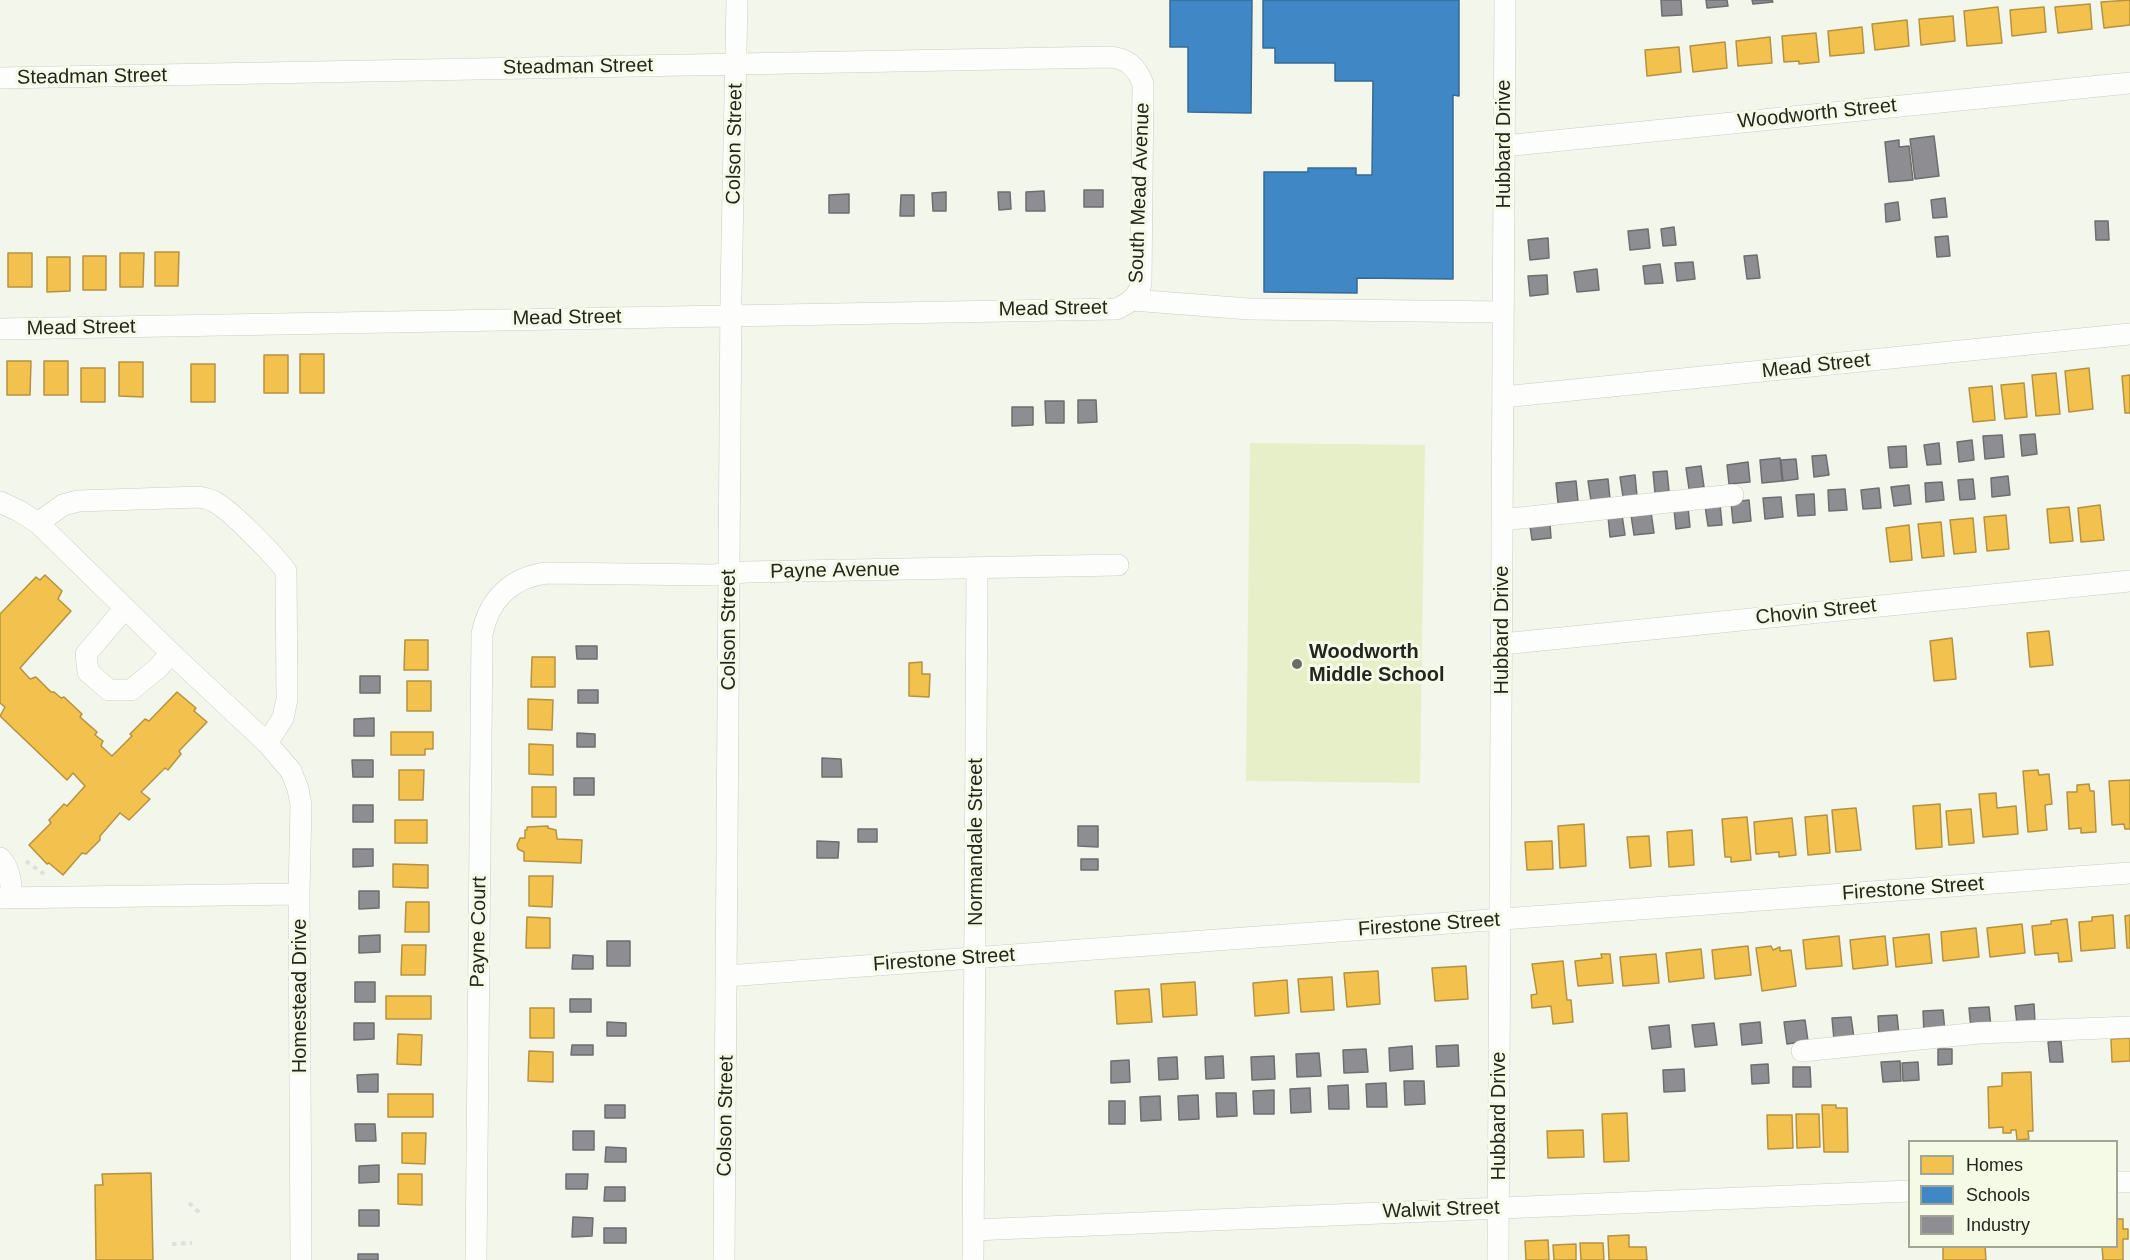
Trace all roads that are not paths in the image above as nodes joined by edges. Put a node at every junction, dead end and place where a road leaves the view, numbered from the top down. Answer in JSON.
{"nodes":[{"id":1,"x":736,"y":0,"type":"edge"},
{"id":2,"x":1505,"y":0,"type":"edge"},
{"id":3,"x":736,"y":64,"type":"junction"},
{"id":4,"x":0,"y":78,"type":"edge"},
{"id":5,"x":2130,"y":83,"type":"edge"},
{"id":6,"x":1143,"y":84,"type":"joint"},
{"id":7,"x":1504,"y":146,"type":"junction"},
{"id":8,"x":1132,"y":300,"type":"junction"},
{"id":9,"x":1503,"y":312,"type":"junction"},
{"id":10,"x":731,"y":315,"type":"junction"},
{"id":11,"x":0,"y":329,"type":"edge"},
{"id":12,"x":2130,"y":334,"type":"edge"},
{"id":13,"x":1503,"y":397,"type":"junction"},
{"id":14,"x":1733,"y":495,"type":"dead end"},
{"id":15,"x":0,"y":502,"type":"edge"},
{"id":16,"x":1502,"y":519,"type":"junction"},
{"id":17,"x":38,"y":523,"type":"junction"},
{"id":18,"x":1118,"y":565,"type":"dead end"},
{"id":19,"x":977,"y":568,"type":"junction"},
{"id":20,"x":730,"y":574,"type":"junction"},
{"id":21,"x":2130,"y":581,"type":"edge"},
{"id":22,"x":491,"y":606,"type":"joint"},
{"id":23,"x":125,"y":608,"type":"junction"},
{"id":24,"x":1502,"y":644,"type":"junction"},
{"id":25,"x":171,"y":653,"type":"junction"},
{"id":26,"x":267,"y":743,"type":"junction"},
{"id":27,"x":0,"y":858,"type":"edge"},
{"id":28,"x":2130,"y":873,"type":"edge"},
{"id":29,"x":299,"y":894,"type":"junction"},
{"id":30,"x":6,"y":897,"type":"edge"},
{"id":31,"x":1500,"y":919,"type":"junction"},
{"id":32,"x":975,"y":958,"type":"junction"},
{"id":33,"x":727,"y":976,"type":"junction"},
{"id":34,"x":2130,"y":1027,"type":"edge"},
{"id":35,"x":1802,"y":1051,"type":"dead end"},
{"id":36,"x":1908,"y":1191,"type":"edge"},
{"id":37,"x":1499,"y":1208,"type":"junction"},
{"id":38,"x":973,"y":1230,"type":"junction"},
{"id":39,"x":301,"y":1260,"type":"edge"},
{"id":40,"x":476,"y":1260,"type":"edge"},
{"id":41,"x":724,"y":1260,"type":"edge"},
{"id":42,"x":973,"y":1260,"type":"edge"},
{"id":43,"x":1498,"y":1260,"type":"edge"}],
"edges":[{"from":1,"to":3,"type":"street","name":"Colson Street"},
{"from":2,"to":7,"type":"street","name":"Hubbard Drive"},
{"from":3,"to":4,"type":"street","name":"Steadman Street"},
{"from":3,"to":6,"type":"street","name":"Steadman Street"},
{"from":3,"to":10,"type":"street","name":"Colson Street"},
{"from":5,"to":7,"type":"street","name":"Woodworth Street"},
{"from":6,"to":8,"type":"street","name":"South Mead Avenue"},
{"from":7,"to":9,"type":"street","name":"Hubbard Drive"},
{"from":8,"to":9,"type":"street"},
{"from":8,"to":10,"type":"street","name":"Mead Street"},
{"from":9,"to":13,"type":"street","name":"Hubbard Drive"},
{"from":10,"to":11,"type":"street","name":"Mead Street"},
{"from":10,"to":20,"type":"street","name":"Colson Street"},
{"from":12,"to":13,"type":"street","name":"Mead Street"},
{"from":13,"to":16,"type":"street","name":"Hubbard Drive"},
{"from":14,"to":16,"type":"street"},
{"from":15,"to":17,"type":"street","name":"Homestead Drive"},
{"from":16,"to":24,"type":"street","name":"Hubbard Drive"},
{"from":17,"to":23,"type":"street","name":"Homestead Drive"},
{"from":17,"to":26,"type":"street"},
{"from":18,"to":19,"type":"street","name":"Payne Avenue"},
{"from":19,"to":20,"type":"street","name":"Payne Avenue"},
{"from":19,"to":32,"type":"street","name":"Normandale Street"},
{"from":20,"to":22,"type":"street","name":"Payne Avenue"},
{"from":20,"to":33,"type":"street","name":"Colson Street"},
{"from":21,"to":24,"type":"street","name":"Chovin Street"},
{"from":22,"to":40,"type":"street","name":"Payne Court"},
{"from":23,"to":25,"type":"street","name":"Homestead Drive"},
{"from":23,"to":25,"type":"street"},
{"from":24,"to":31,"type":"street","name":"Hubbard Drive"},
{"from":25,"to":26,"type":"street","name":"Homestead Drive"},
{"from":26,"to":29,"type":"street","name":"Homestead Drive"},
{"from":27,"to":30,"type":"street"},
{"from":28,"to":31,"type":"street","name":"Firestone Street"},
{"from":29,"to":30,"type":"street"},
{"from":29,"to":39,"type":"street","name":"Homestead Drive"},
{"from":31,"to":32,"type":"street","name":"Firestone Street"},
{"from":31,"to":37,"type":"street","name":"Hubbard Drive"},
{"from":32,"to":33,"type":"street","name":"Firestone Street"},
{"from":32,"to":38,"type":"street","name":"Normandale Street"},
{"from":33,"to":41,"type":"street","name":"Colson Street"},
{"from":34,"to":35,"type":"street"},
{"from":36,"to":37,"type":"street","name":"Walwit Street"},
{"from":37,"to":38,"type":"street","name":"Walwit Street"},
{"from":37,"to":43,"type":"street","name":"Hubbard Drive"},
{"from":38,"to":42,"type":"street","name":"Normandale Street"}]}
